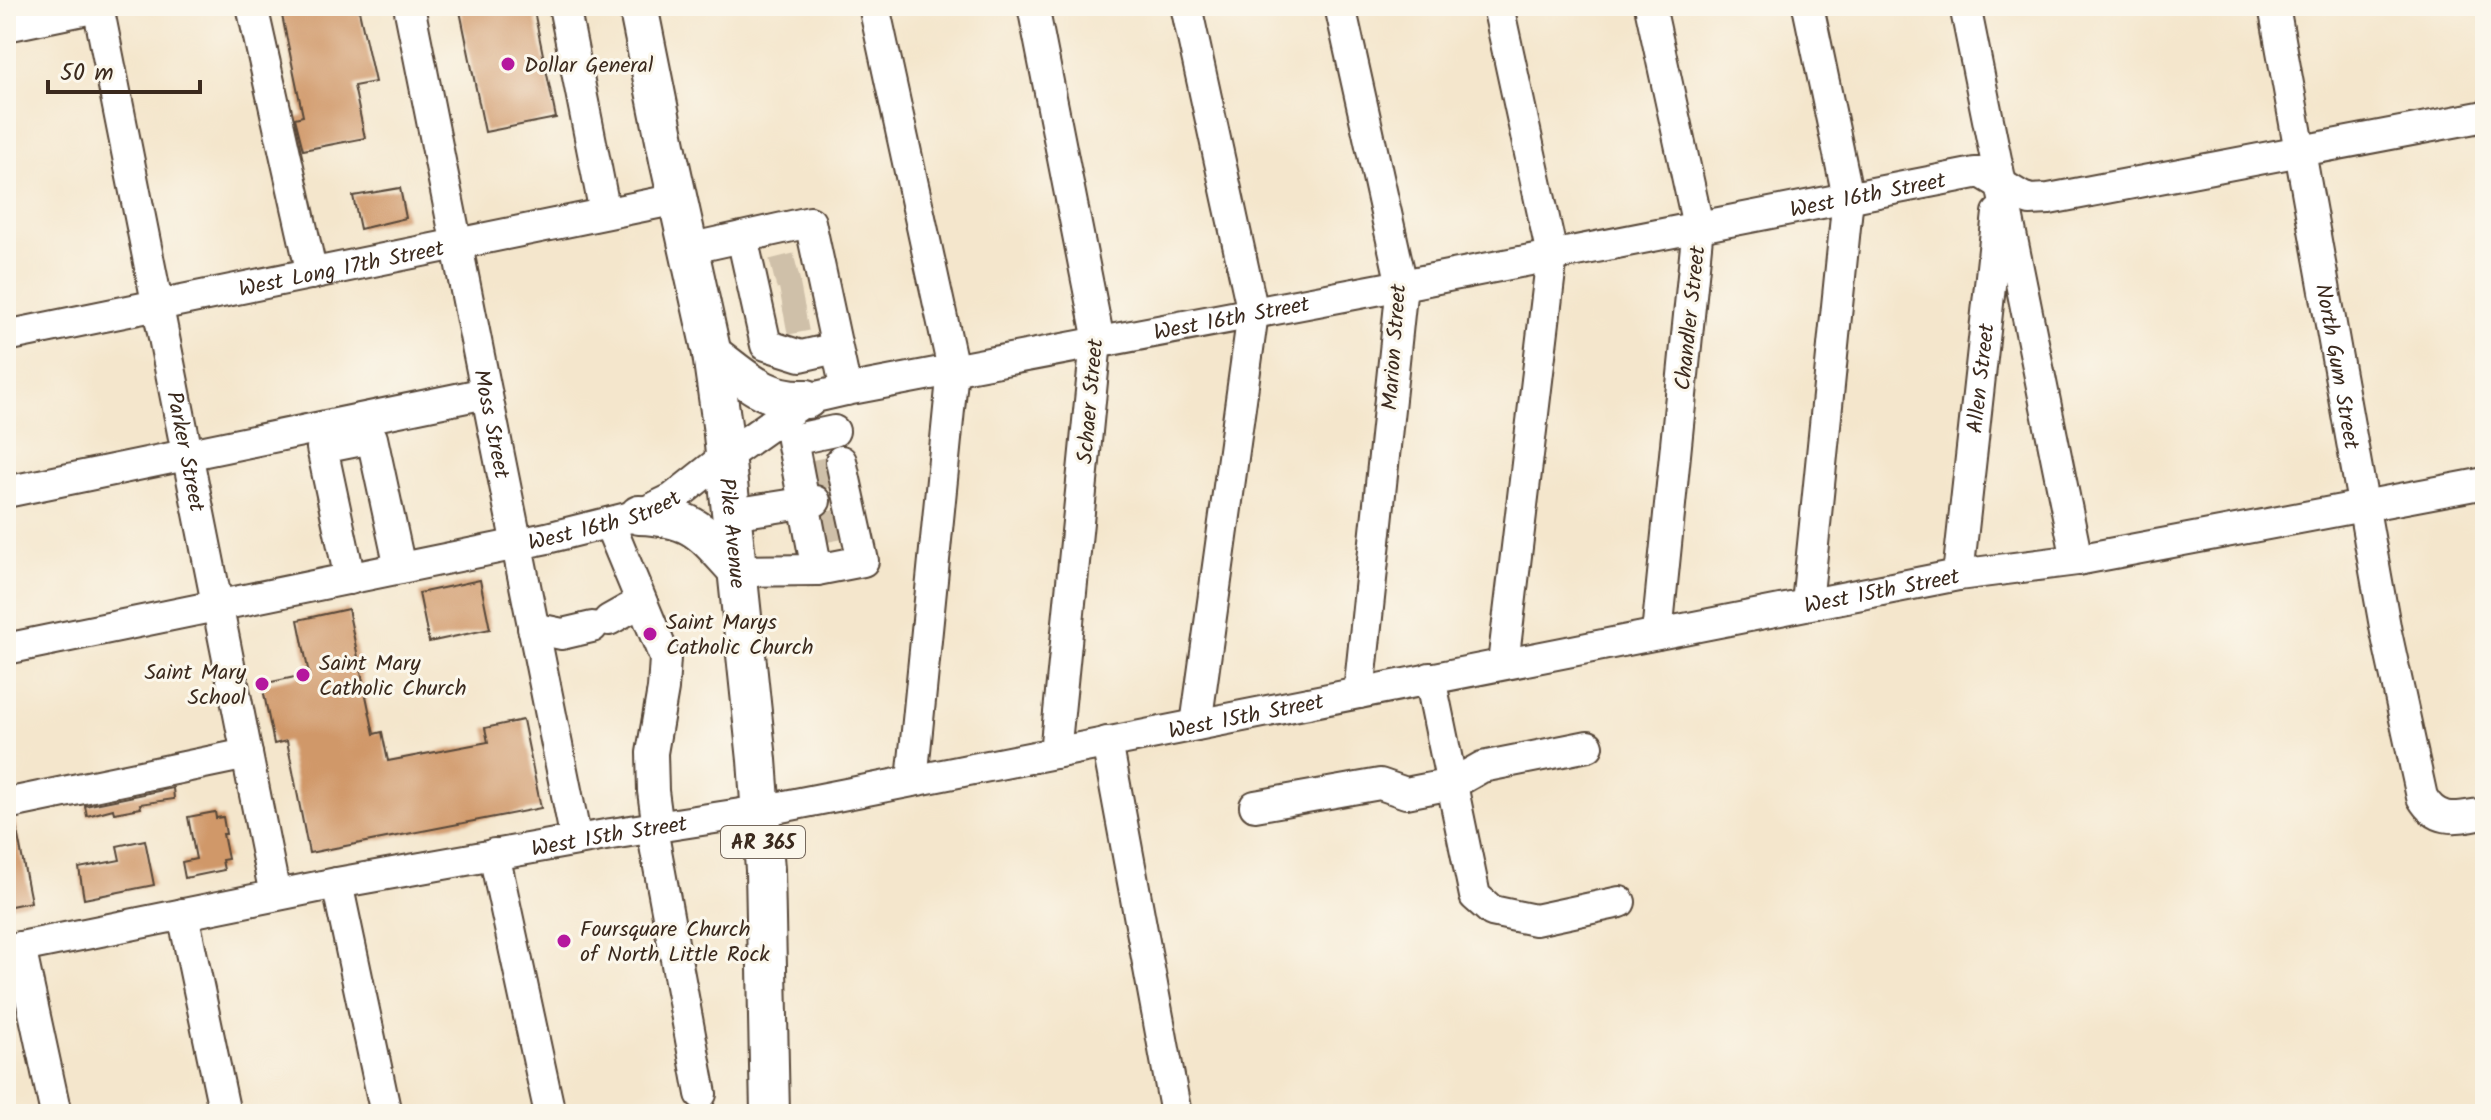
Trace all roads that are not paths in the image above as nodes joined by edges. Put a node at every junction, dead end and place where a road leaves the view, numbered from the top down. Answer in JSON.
{"nodes":[{"id":1,"x":100,"y":6,"type":"edge"},
{"id":2,"x":252,"y":6,"type":"edge"},
{"id":3,"x":409,"y":6,"type":"edge"},
{"id":4,"x":564,"y":6,"type":"edge"},
{"id":5,"x":874,"y":6,"type":"edge"},
{"id":6,"x":1033,"y":6,"type":"edge"},
{"id":7,"x":1186,"y":6,"type":"edge"},
{"id":8,"x":1340,"y":6,"type":"edge"},
{"id":9,"x":1498,"y":6,"type":"edge"},
{"id":10,"x":1650,"y":6,"type":"edge"},
{"id":11,"x":1808,"y":6,"type":"edge"},
{"id":12,"x":1965,"y":6,"type":"edge"},
{"id":13,"x":2274,"y":6,"type":"edge"},
{"id":14,"x":641,"y":7,"type":"edge"},
{"id":15,"x":6,"y":26,"type":"edge"},
{"id":16,"x":2485,"y":116,"type":"edge"},
{"id":17,"x":2300,"y":151,"type":"junction"},
{"id":18,"x":2001,"y":183,"type":"junction"},
{"id":19,"x":1848,"y":197,"type":"junction"},
{"id":20,"x":677,"y":199,"type":"junction"},
{"id":21,"x":605,"y":213,"type":"junction"},
{"id":22,"x":1698,"y":226,"type":"junction"},
{"id":23,"x":742,"y":237,"type":"junction"},
{"id":24,"x":457,"y":244,"type":"junction"},
{"id":25,"x":688,"y":249,"type":"junction"},
{"id":26,"x":1552,"y":255,"type":"junction"},
{"id":27,"x":312,"y":274,"type":"junction"},
{"id":28,"x":1402,"y":285,"type":"junction"},
{"id":29,"x":791,"y":295,"type":"junction"},
{"id":30,"x":158,"y":305,"type":"junction"},
{"id":31,"x":1253,"y":313,"type":"junction"},
{"id":32,"x":6,"y":336,"type":"edge"},
{"id":33,"x":1096,"y":342,"type":"junction"},
{"id":34,"x":836,"y":348,"type":"junction"},
{"id":35,"x":712,"y":354,"type":"junction"},
{"id":36,"x":953,"y":369,"type":"junction"},
{"id":37,"x":486,"y":393,"type":"junction"},
{"id":38,"x":826,"y":394,"type":"junction"},
{"id":39,"x":187,"y":455,"type":"junction"},
{"id":40,"x":725,"y":457,"type":"junction"},
{"id":41,"x":2485,"y":483,"type":"edge"},
{"id":42,"x":828,"y":489,"type":"junction"},
{"id":43,"x":6,"y":492,"type":"edge"},
{"id":44,"x":2363,"y":506,"type":"junction"},
{"id":45,"x":732,"y":514,"type":"junction"},
{"id":46,"x":624,"y":519,"type":"junction"},
{"id":47,"x":517,"y":544,"type":"junction"},
{"id":48,"x":2077,"y":560,"type":"junction"},
{"id":49,"x":400,"y":568,"type":"junction"},
{"id":50,"x":817,"y":570,"type":"junction"},
{"id":51,"x":738,"y":571,"type":"junction"},
{"id":52,"x":1958,"y":575,"type":"junction"},
{"id":53,"x":350,"y":579,"type":"junction"},
{"id":54,"x":641,"y":602,"type":"junction"},
{"id":55,"x":1807,"y":604,"type":"junction"},
{"id":56,"x":217,"y":606,"type":"junction"},
{"id":57,"x":533,"y":628,"type":"junction"},
{"id":58,"x":1657,"y":634,"type":"junction"},
{"id":59,"x":6,"y":649,"type":"edge"},
{"id":60,"x":1503,"y":664,"type":"junction"},
{"id":61,"x":1430,"y":678,"type":"junction"},
{"id":62,"x":1359,"y":693,"type":"junction"},
{"id":63,"x":1196,"y":725,"type":"junction"},
{"id":64,"x":1107,"y":742,"type":"junction"},
{"id":65,"x":1588,"y":746,"type":"dead end"},
{"id":66,"x":1055,"y":753,"type":"junction"},
{"id":67,"x":247,"y":754,"type":"junction"},
{"id":68,"x":912,"y":781,"type":"junction"},
{"id":69,"x":1452,"y":784,"type":"junction"},
{"id":70,"x":6,"y":804,"type":"edge"},
{"id":71,"x":1255,"y":806,"type":"dead end"},
{"id":72,"x":760,"y":811,"type":"junction"},
{"id":73,"x":2485,"y":813,"type":"edge"},
{"id":74,"x":655,"y":828,"type":"junction"},
{"id":75,"x":576,"y":840,"type":"junction"},
{"id":76,"x":494,"y":854,"type":"junction"},
{"id":77,"x":337,"y":883,"type":"junction"},
{"id":78,"x":275,"y":895,"type":"junction"},
{"id":79,"x":1620,"y":902,"type":"dead end"},
{"id":80,"x":183,"y":914,"type":"junction"},
{"id":81,"x":13,"y":948,"type":"edge"},
{"id":82,"x":701,"y":1094,"type":"dead end"},
{"id":83,"x":56,"y":1114,"type":"edge"},
{"id":84,"x":225,"y":1114,"type":"edge"},
{"id":85,"x":386,"y":1114,"type":"edge"},
{"id":86,"x":550,"y":1114,"type":"edge"},
{"id":87,"x":770,"y":1114,"type":"edge"},
{"id":88,"x":1176,"y":1114,"type":"edge"}],
"edges":[{"from":1,"to":15,"type":"street"},
{"from":1,"to":30,"type":"street","name":"Parker Street"},
{"from":2,"to":27,"type":"street"},
{"from":3,"to":24,"type":"street","name":"Moss Street"},
{"from":4,"to":21,"type":"street"},
{"from":5,"to":36,"type":"street"},
{"from":6,"to":33,"type":"street","name":"Schaer Street"},
{"from":7,"to":31,"type":"street"},
{"from":8,"to":28,"type":"street","name":"Marion Street"},
{"from":9,"to":26,"type":"street"},
{"from":10,"to":22,"type":"street","name":"Chandler Street"},
{"from":11,"to":19,"type":"street"},
{"from":12,"to":18,"type":"street","name":"Allen Street"},
{"from":13,"to":17,"type":"street","name":"North Gum Street"},
{"from":14,"to":20,"type":"main road","name":"Pike Avenue","number":"AR 365"},
{"from":16,"to":17,"type":"street","name":"West 16th Street"},
{"from":17,"to":18,"type":"street","name":"West 16th Street"},
{"from":17,"to":44,"type":"street","name":"North Gum Street"},
{"from":18,"to":19,"type":"street","name":"West 16th Street"},
{"from":18,"to":48,"type":"street","name":"Allen Street"},
{"from":18,"to":52,"type":"street","name":"Allen Street"},
{"from":19,"to":22,"type":"street","name":"West 16th Street"},
{"from":19,"to":55,"type":"street"},
{"from":20,"to":21,"type":"street","name":"West Long 17th Street"},
{"from":20,"to":25,"type":"main road","name":"Pike Avenue","number":"AR 365"},
{"from":21,"to":24,"type":"street","name":"West Long 17th Street"},
{"from":22,"to":26,"type":"street","name":"West 16th Street"},
{"from":22,"to":58,"type":"street","name":"Chandler Street"},
{"from":23,"to":25,"type":"street"},
{"from":23,"to":29,"type":"street"},
{"from":23,"to":29,"type":"street"},
{"from":24,"to":27,"type":"street","name":"West Long 17th Street"},
{"from":24,"to":37,"type":"street","name":"Moss Street"},
{"from":25,"to":35,"type":"main road","name":"Pike Avenue","number":"AR 365"},
{"from":26,"to":28,"type":"street","name":"West 16th Street"},
{"from":26,"to":60,"type":"street"},
{"from":27,"to":30,"type":"street","name":"West Long 17th Street"},
{"from":28,"to":31,"type":"street","name":"West 16th Street"},
{"from":28,"to":62,"type":"street","name":"Marion Street"},
{"from":29,"to":34,"type":"street"},
{"from":29,"to":34,"type":"street"},
{"from":30,"to":32,"type":"street","name":"West Long 17th Street"},
{"from":30,"to":39,"type":"street","name":"Parker Street"},
{"from":31,"to":33,"type":"street","name":"West 16th Street"},
{"from":31,"to":63,"type":"street"},
{"from":33,"to":36,"type":"street","name":"West 16th Street"},
{"from":33,"to":66,"type":"street","name":"Schaer Street"},
{"from":34,"to":38,"type":"street"},
{"from":35,"to":38,"type":"main road"},
{"from":35,"to":40,"type":"main road","name":"Pike Avenue","number":"AR 365"},
{"from":36,"to":38,"type":"street","name":"West 16th Street"},
{"from":36,"to":68,"type":"street"},
{"from":37,"to":39,"type":"street"},
{"from":37,"to":47,"type":"street","name":"Moss Street"},
{"from":38,"to":40,"type":"street","name":"West 16th Street"},
{"from":38,"to":42,"type":"street"},
{"from":39,"to":43,"type":"street"},
{"from":39,"to":56,"type":"street","name":"Parker Street"},
{"from":40,"to":45,"type":"main road","name":"Pike Avenue","number":"AR 365"},
{"from":40,"to":46,"type":"street","name":"West 16th Street"},
{"from":41,"to":44,"type":"street","name":"West 15th Street"},
{"from":42,"to":45,"type":"street"},
{"from":42,"to":50,"type":"street"},
{"from":42,"to":50,"type":"street"},
{"from":44,"to":48,"type":"street","name":"West 15th Street"},
{"from":44,"to":73,"type":"street","name":"North Gum Street"},
{"from":45,"to":51,"type":"main road","name":"Pike Avenue","number":"AR 365"},
{"from":46,"to":47,"type":"street","name":"West 16th Street"},
{"from":46,"to":51,"type":"main road"},
{"from":46,"to":54,"type":"street"},
{"from":47,"to":49,"type":"street","name":"West 16th Street"},
{"from":47,"to":57,"type":"street","name":"Moss Street"},
{"from":48,"to":52,"type":"street","name":"West 15th Street"},
{"from":49,"to":53,"type":"street","name":"West 16th Street"},
{"from":49,"to":53,"type":"street"},
{"from":50,"to":51,"type":"street"},
{"from":51,"to":72,"type":"main road","name":"Pike Avenue","number":"AR 365"},
{"from":52,"to":55,"type":"street","name":"West 15th Street"},
{"from":53,"to":56,"type":"street","name":"West 16th Street"},
{"from":54,"to":57,"type":"street"},
{"from":54,"to":74,"type":"street"},
{"from":55,"to":58,"type":"street","name":"West 15th Street"},
{"from":56,"to":59,"type":"street","name":"West 16th Street"},
{"from":56,"to":67,"type":"street","name":"Parker Street"},
{"from":57,"to":75,"type":"street","name":"Moss Street"},
{"from":58,"to":60,"type":"street","name":"West 15th Street"},
{"from":60,"to":61,"type":"street","name":"West 15th Street"},
{"from":61,"to":62,"type":"street","name":"West 15th Street"},
{"from":61,"to":69,"type":"street"},
{"from":62,"to":63,"type":"street","name":"West 15th Street"},
{"from":63,"to":64,"type":"street","name":"West 15th Street"},
{"from":64,"to":66,"type":"street","name":"West 15th Street"},
{"from":64,"to":88,"type":"street"},
{"from":65,"to":69,"type":"street"},
{"from":66,"to":68,"type":"street","name":"West 15th Street"},
{"from":67,"to":70,"type":"street"},
{"from":67,"to":78,"type":"street","name":"Parker Street"},
{"from":68,"to":72,"type":"street","name":"West 15th Street"},
{"from":69,"to":71,"type":"street"},
{"from":69,"to":79,"type":"street"},
{"from":72,"to":74,"type":"street","name":"West 15th Street"},
{"from":72,"to":87,"type":"main road","name":"Pike Avenue","number":"AR 365"},
{"from":74,"to":75,"type":"street","name":"West 15th Street"},
{"from":74,"to":82,"type":"street"},
{"from":75,"to":76,"type":"street","name":"West 15th Street"},
{"from":76,"to":77,"type":"street","name":"West 15th Street"},
{"from":76,"to":86,"type":"street"},
{"from":77,"to":78,"type":"street","name":"West 15th Street"},
{"from":77,"to":85,"type":"street"},
{"from":78,"to":80,"type":"street","name":"West 15th Street"},
{"from":80,"to":81,"type":"street","name":"West 15th Street"},
{"from":80,"to":84,"type":"street"},
{"from":81,"to":83,"type":"street"}]}
